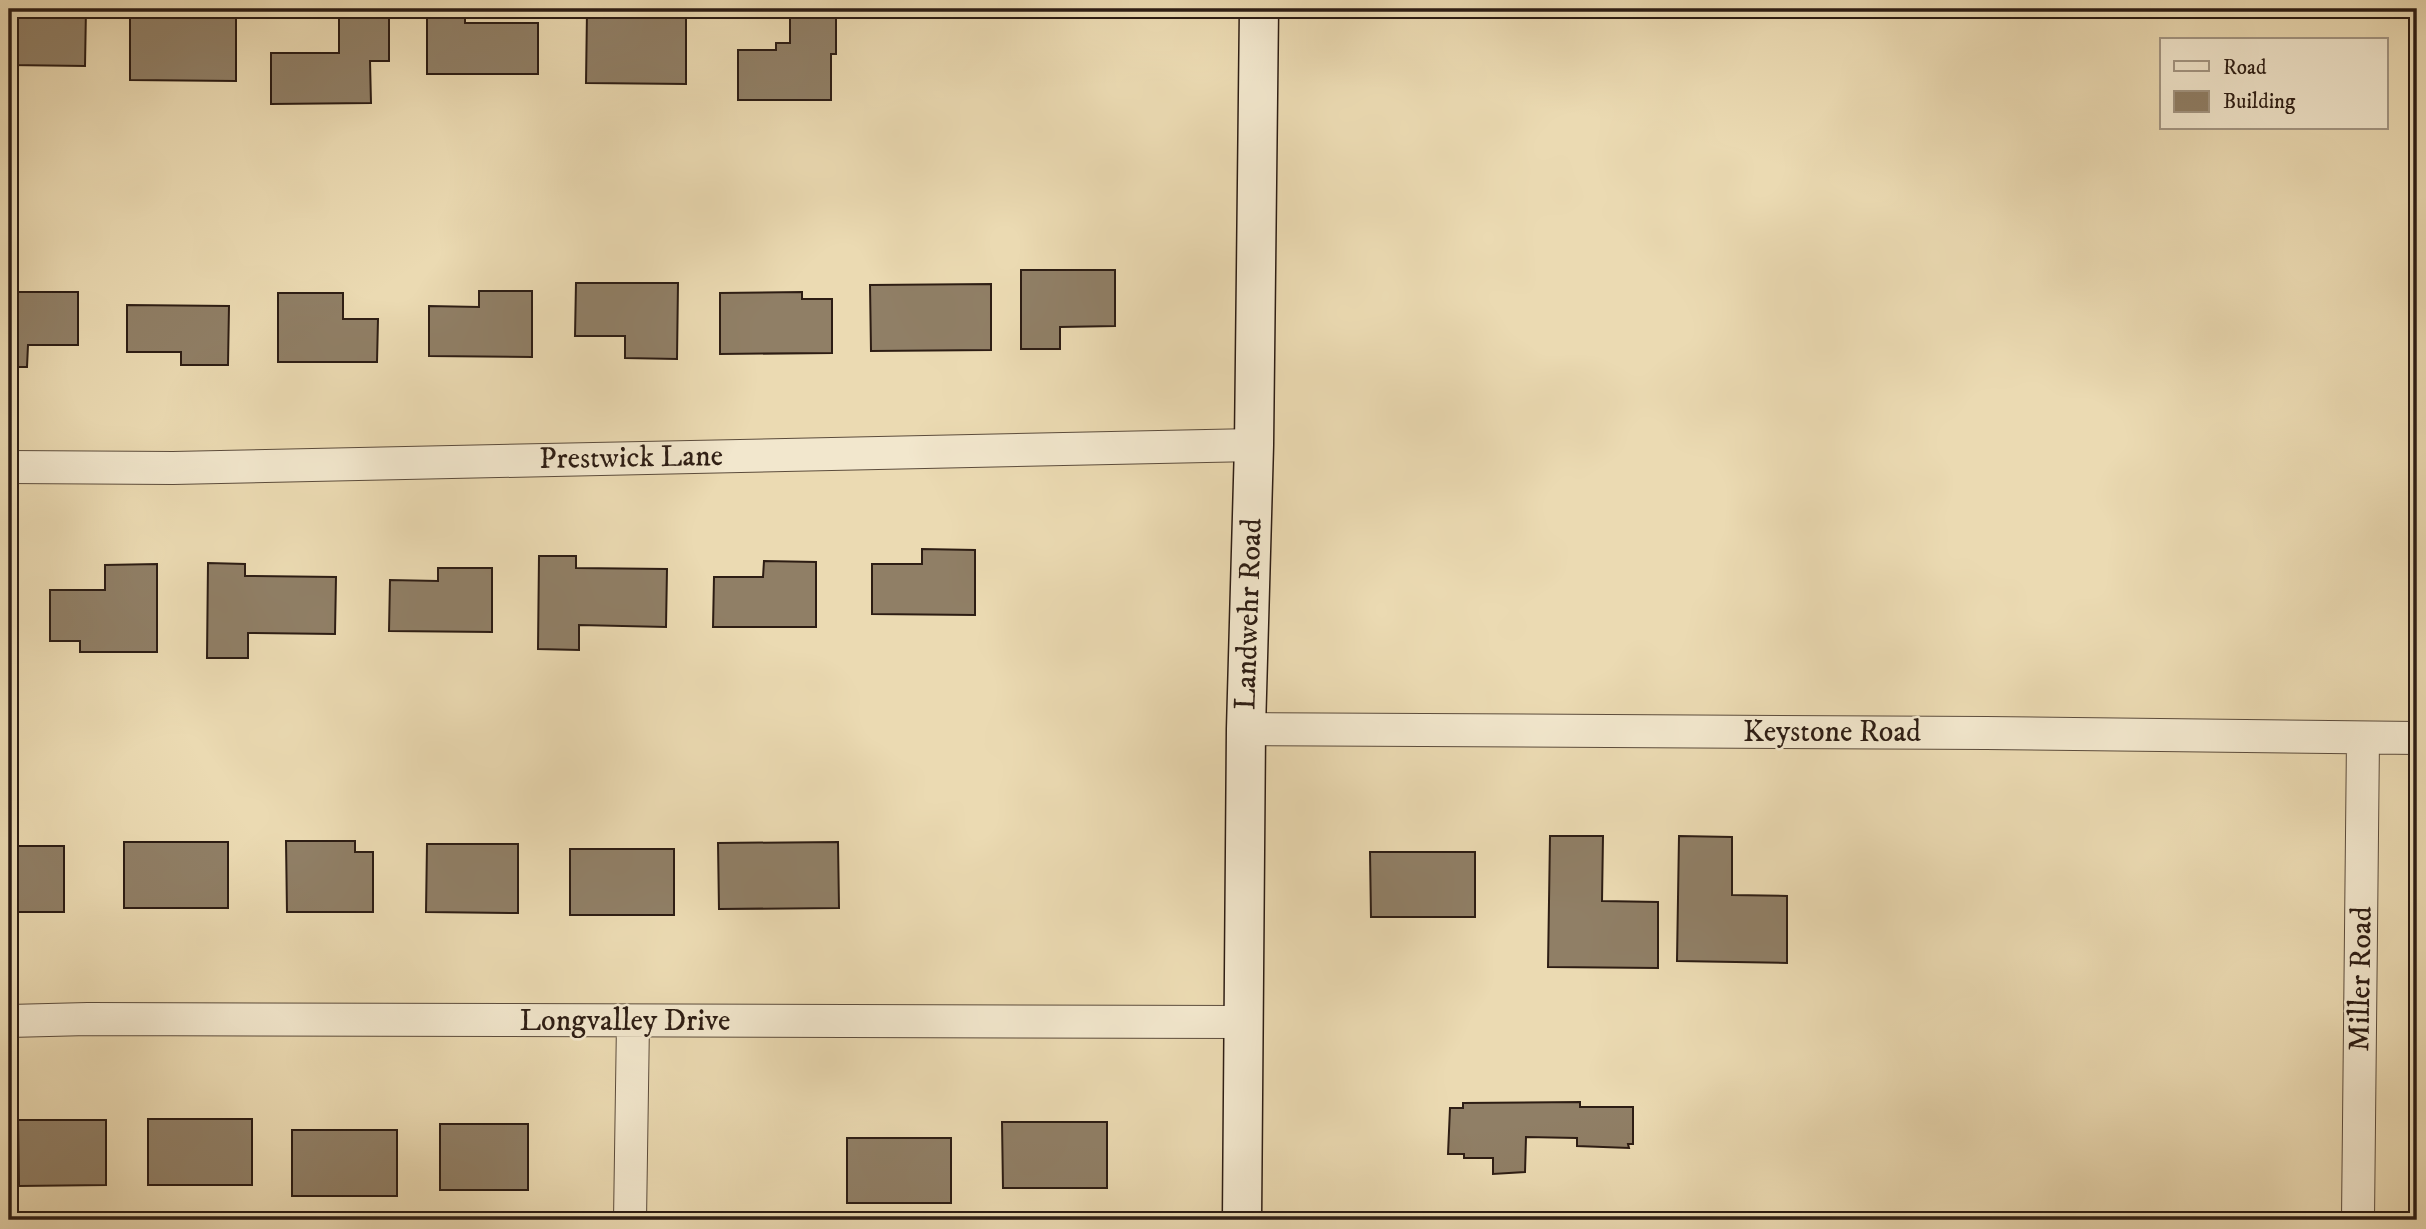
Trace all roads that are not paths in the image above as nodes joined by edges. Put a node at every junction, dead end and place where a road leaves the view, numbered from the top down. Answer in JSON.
{"nodes":[{"id":1,"x":1259,"y":9,"type":"edge"},
{"id":2,"x":1254,"y":445,"type":"junction"},
{"id":3,"x":9,"y":467,"type":"edge"},
{"id":4,"x":1246,"y":729,"type":"junction"},
{"id":5,"x":2363,"y":738,"type":"junction"},
{"id":6,"x":2417,"y":738,"type":"edge"},
{"id":7,"x":9,"y":1021,"type":"edge"},
{"id":8,"x":633,"y":1022,"type":"junction"},
{"id":9,"x":1242,"y":1022,"type":"junction"},
{"id":10,"x":630,"y":1220,"type":"edge"},
{"id":11,"x":1242,"y":1220,"type":"edge"},
{"id":12,"x":2358,"y":1220,"type":"edge"}],
"edges":[{"from":1,"to":2,"type":"main road","name":"Landwehr Road"},
{"from":2,"to":3,"type":"street","name":"Prestwick Lane"},
{"from":2,"to":4,"type":"main road","name":"Landwehr Road"},
{"from":4,"to":5,"type":"street","name":"Keystone Road"},
{"from":4,"to":9,"type":"main road","name":"Landwehr Road"},
{"from":5,"to":6,"type":"street","name":"Keystone Road"},
{"from":5,"to":12,"type":"street","name":"Miller Road"},
{"from":7,"to":8,"type":"street","name":"Longvalley Drive"},
{"from":8,"to":9,"type":"street","name":"Longvalley Drive"},
{"from":8,"to":10,"type":"street"},
{"from":9,"to":11,"type":"main road","name":"Landwehr Road"}]}
